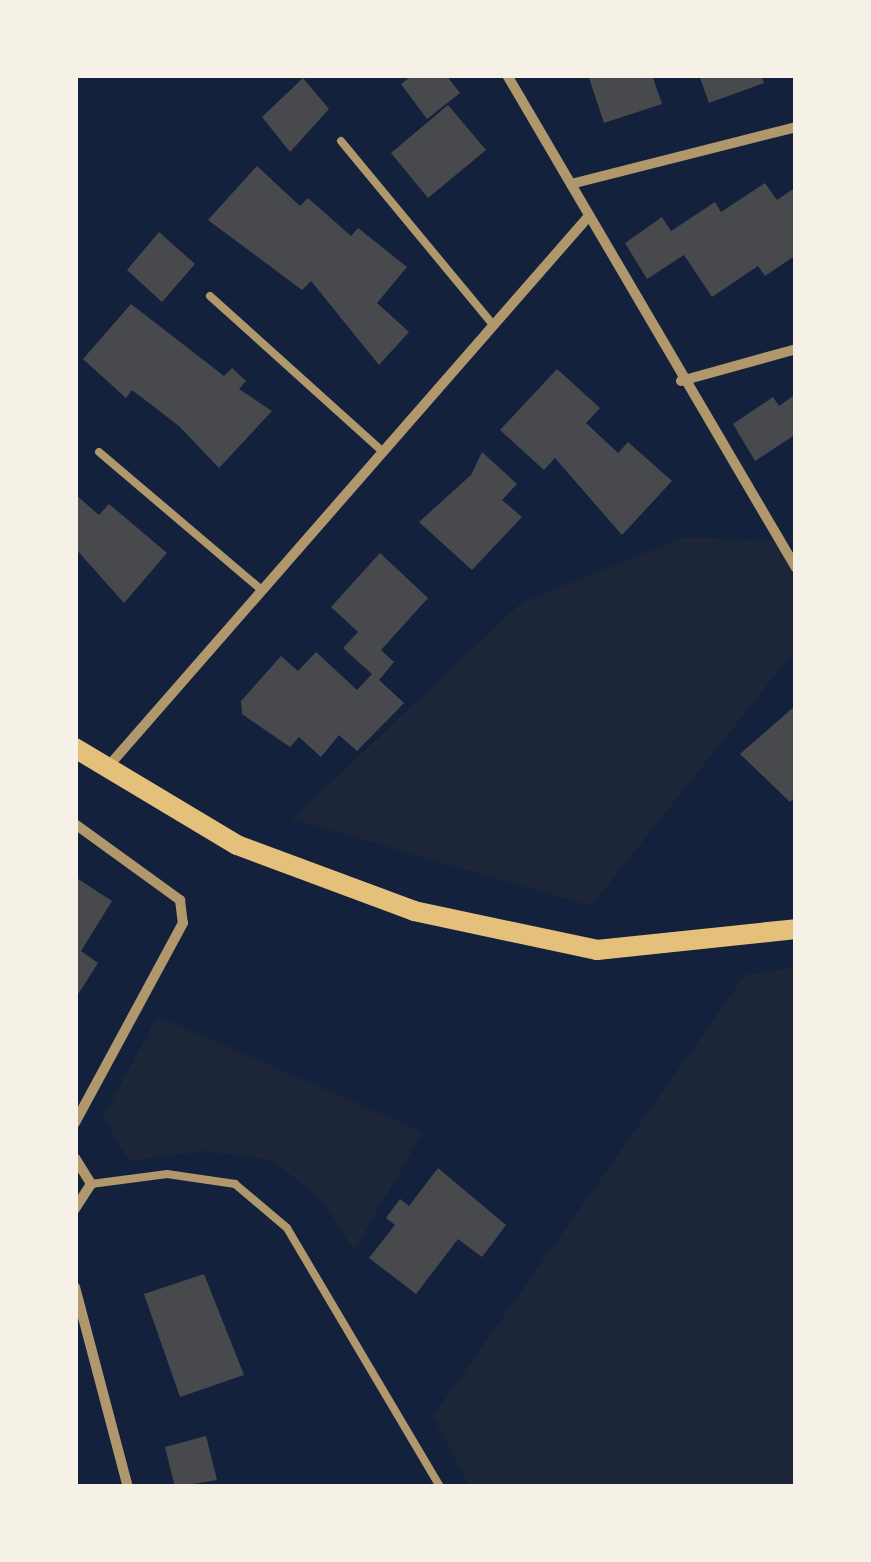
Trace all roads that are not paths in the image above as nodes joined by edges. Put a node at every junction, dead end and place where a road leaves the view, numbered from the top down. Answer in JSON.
{"nodes":[{"id":1,"x":506,"y":75,"type":"edge"},
{"id":2,"x":796,"y":128,"type":"edge"},
{"id":3,"x":341,"y":141,"type":"dead end"},
{"id":4,"x":572,"y":184,"type":"junction"},
{"id":5,"x":589,"y":216,"type":"junction"},
{"id":6,"x":210,"y":296,"type":"dead end"},
{"id":7,"x":494,"y":326,"type":"junction"},
{"id":8,"x":796,"y":348,"type":"edge"},
{"id":9,"x":681,"y":381,"type":"junction"},
{"id":10,"x":98,"y":452,"type":"dead end"},
{"id":11,"x":383,"y":452,"type":"junction"},
{"id":12,"x":796,"y":568,"type":"edge"},
{"id":13,"x":262,"y":590,"type":"junction"},
{"id":14,"x":75,"y":748,"type":"edge"},
{"id":15,"x":106,"y":769,"type":"junction"},
{"id":16,"x":75,"y":824,"type":"edge"},
{"id":17,"x":796,"y":928,"type":"edge"},
{"id":18,"x":75,"y":1123,"type":"edge"},
{"id":19,"x":75,"y":1158,"type":"edge"},
{"id":20,"x":91,"y":1184,"type":"junction"},
{"id":21,"x":75,"y":1209,"type":"edge"},
{"id":22,"x":75,"y":1287,"type":"edge"},
{"id":23,"x":128,"y":1487,"type":"edge"},
{"id":24,"x":440,"y":1487,"type":"edge"}],
"edges":[{"from":1,"to":4,"type":"street"},
{"from":2,"to":4,"type":"street"},
{"from":3,"to":7,"type":"lane"},
{"from":4,"to":5,"type":"street"},
{"from":5,"to":7,"type":"street"},
{"from":5,"to":9,"type":"street"},
{"from":6,"to":11,"type":"lane"},
{"from":7,"to":11,"type":"street"},
{"from":8,"to":9,"type":"street"},
{"from":9,"to":12,"type":"street"},
{"from":10,"to":13,"type":"lane"},
{"from":11,"to":13,"type":"street"},
{"from":13,"to":15,"type":"street"},
{"from":14,"to":15,"type":"main road"},
{"from":15,"to":17,"type":"main road"},
{"from":16,"to":18,"type":"street"},
{"from":19,"to":20,"type":"street"},
{"from":20,"to":21,"type":"street"},
{"from":20,"to":24,"type":"lane"},
{"from":22,"to":23,"type":"street"}]}
